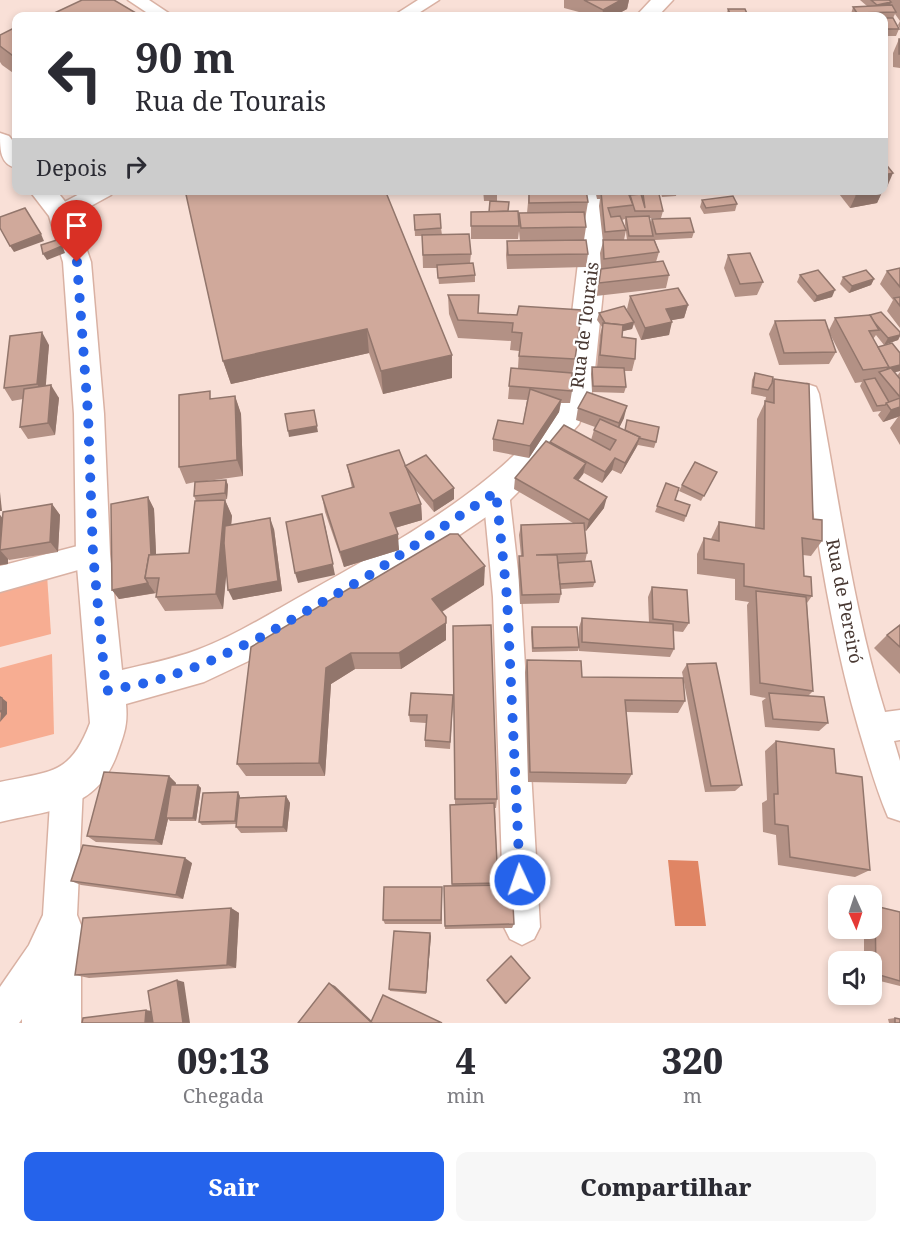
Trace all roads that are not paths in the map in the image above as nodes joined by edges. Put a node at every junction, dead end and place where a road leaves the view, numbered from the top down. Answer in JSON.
{"nodes":[{"id":1,"x":137,"y":0,"type":"edge"},
{"id":2,"x":430,"y":0,"type":"edge"},
{"id":3,"x":663,"y":0,"type":"edge"},
{"id":4,"x":157,"y":12,"type":"edge"},
{"id":5,"x":409,"y":12,"type":"edge"},
{"id":6,"x":650,"y":12,"type":"edge"},
{"id":7,"x":0,"y":141,"type":"edge"},
{"id":8,"x":12,"y":155,"type":"edge"},
{"id":9,"x":45,"y":195,"type":"edge"},
{"id":10,"x":95,"y":195,"type":"edge"},
{"id":11,"x":590,"y":195,"type":"edge"},
{"id":12,"x":61,"y":213,"type":"junction"},
{"id":13,"x":807,"y":394,"type":"edge"},
{"id":14,"x":496,"y":492,"type":"junction"},
{"id":15,"x":93,"y":554,"type":"junction"},
{"id":16,"x":0,"y":579,"type":"edge"},
{"id":17,"x":106,"y":691,"type":"junction"},
{"id":18,"x":888,"y":727,"type":"edge"},
{"id":19,"x":68,"y":787,"type":"junction"},
{"id":20,"x":0,"y":802,"type":"edge"},
{"id":21,"x":900,"y":805,"type":"edge"},
{"id":22,"x":60,"y":916,"type":"junction"},
{"id":23,"x":522,"y":927,"type":"dead end"},
{"id":24,"x":42,"y":958,"type":"junction"},
{"id":25,"x":0,"y":1019,"type":"edge"},
{"id":26,"x":40,"y":1023,"type":"edge"},
{"id":27,"x":63,"y":1023,"type":"edge"}],
"edges":[{"from":1,"to":4,"type":"street"},
{"from":2,"to":5,"type":"street"},
{"from":3,"to":6,"type":"street"},
{"from":7,"to":8,"type":"street"},
{"from":9,"to":12,"type":"street"},
{"from":10,"to":12,"type":"street"},
{"from":11,"to":14,"type":"street","name":"Rua de Tourais"},
{"from":12,"to":15,"type":"street"},
{"from":13,"to":18,"type":"street","name":"Rua de Pereiró"},
{"from":14,"to":17,"type":"street","name":"Rua de Tourais"},
{"from":14,"to":23,"type":"street"},
{"from":15,"to":16,"type":"street"},
{"from":15,"to":17,"type":"street"},
{"from":17,"to":19,"type":"street"},
{"from":18,"to":21,"type":"street","name":"Rua de Pereiró"},
{"from":19,"to":20,"type":"street"},
{"from":19,"to":22,"type":"street"},
{"from":22,"to":24,"type":"street"},
{"from":22,"to":27,"type":"street"},
{"from":24,"to":25,"type":"street"},
{"from":24,"to":26,"type":"street"}]}
